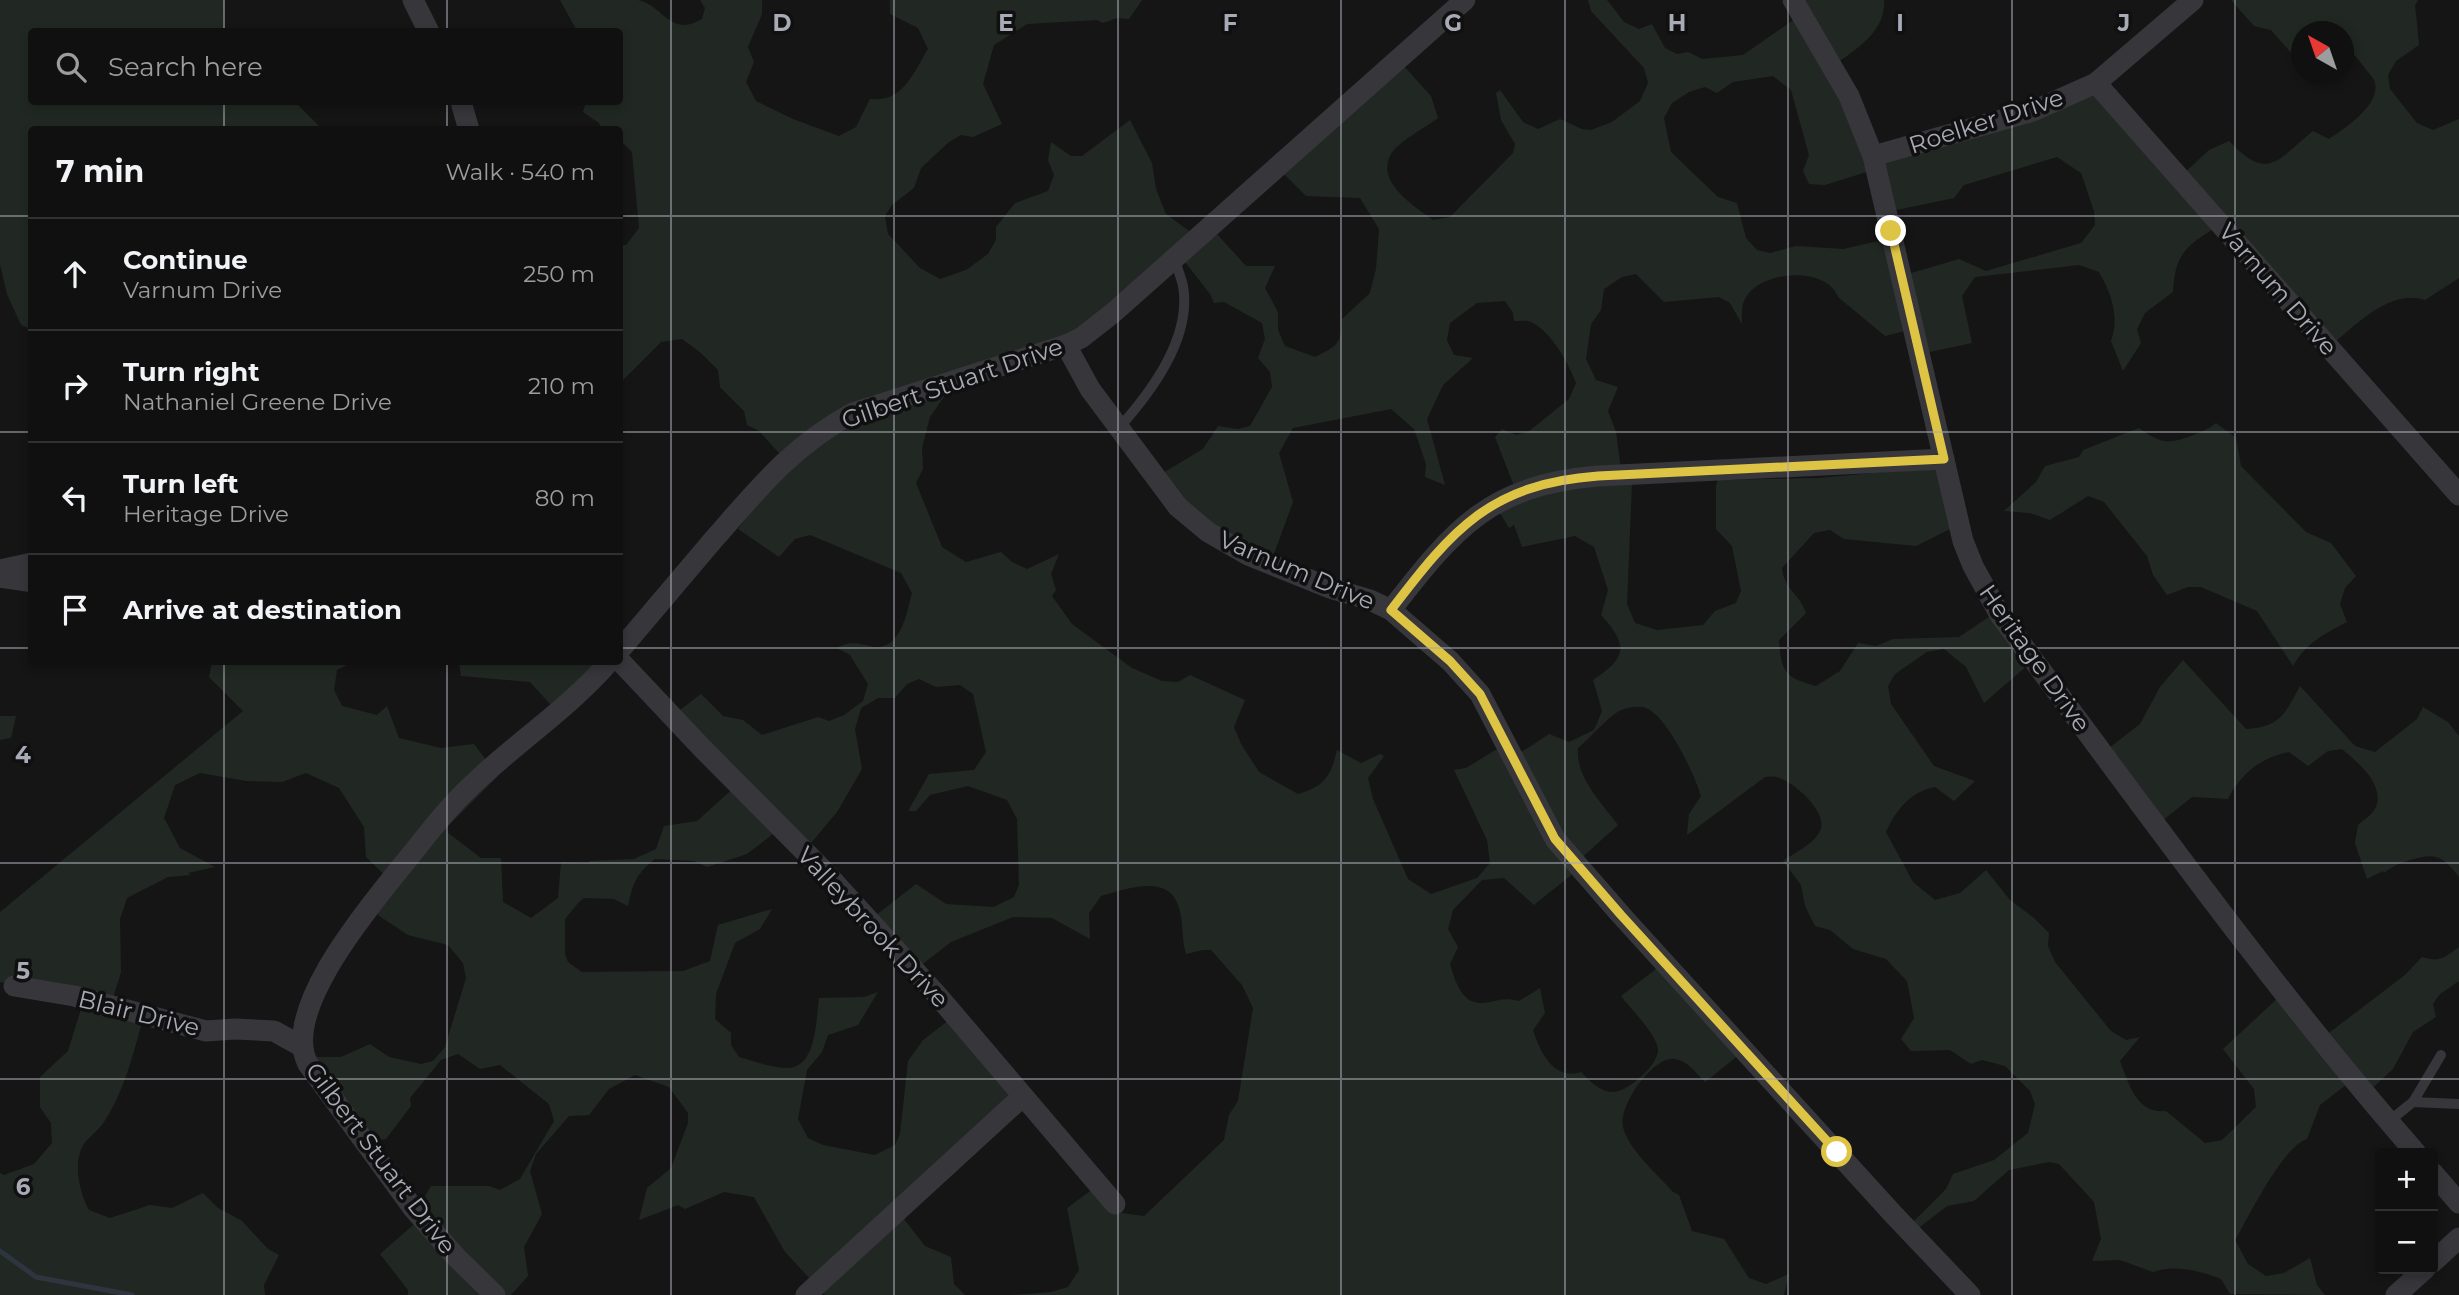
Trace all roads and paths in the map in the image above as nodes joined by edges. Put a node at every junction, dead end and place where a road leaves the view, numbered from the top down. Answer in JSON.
{"nodes":[{"id":1,"x":413,"y":0,"type":"edge"},
{"id":2,"x":1465,"y":0,"type":"edge"},
{"id":3,"x":1793,"y":0,"type":"edge"},
{"id":4,"x":2193,"y":0,"type":"edge"},
{"id":5,"x":427,"y":28,"type":"edge"},
{"id":6,"x":2096,"y":83,"type":"junction"},
{"id":7,"x":462,"y":105,"type":"edge"},
{"id":8,"x":468,"y":126,"type":"edge"},
{"id":9,"x":1873,"y":156,"type":"junction"},
{"id":10,"x":1175,"y":259,"type":"junction"},
{"id":11,"x":1066,"y":345,"type":"junction"},
{"id":12,"x":1119,"y":428,"type":"junction"},
{"id":13,"x":1944,"y":459,"type":"junction"},
{"id":14,"x":2459,"y":495,"type":"edge"},
{"id":15,"x":28,"y":564,"type":"edge"},
{"id":16,"x":0,"y":570,"type":"edge"},
{"id":17,"x":0,"y":577,"type":"edge"},
{"id":18,"x":28,"y":581,"type":"edge"},
{"id":19,"x":1391,"y":610,"type":"junction"},
{"id":20,"x":623,"y":646,"type":"edge"},
{"id":21,"x":623,"y":664,"type":"edge"},
{"id":22,"x":607,"y":665,"type":"edge"},
{"id":23,"x":14,"y":986,"type":"dead end"},
{"id":24,"x":301,"y":1046,"type":"junction"},
{"id":25,"x":2441,"y":1055,"type":"dead end"},
{"id":26,"x":1023,"y":1096,"type":"junction"},
{"id":27,"x":2413,"y":1101,"type":"junction"},
{"id":28,"x":2459,"y":1104,"type":"edge"},
{"id":29,"x":2388,"y":1122,"type":"junction"},
{"id":30,"x":2411,"y":1148,"type":"edge"},
{"id":31,"x":2438,"y":1179,"type":"edge"},
{"id":32,"x":2459,"y":1203,"type":"edge"},
{"id":33,"x":1115,"y":1204,"type":"dead end"},
{"id":34,"x":2459,"y":1238,"type":"edge"},
{"id":35,"x":2438,"y":1257,"type":"edge"},
{"id":36,"x":2419,"y":1274,"type":"edge"},
{"id":37,"x":495,"y":1295,"type":"edge"},
{"id":38,"x":806,"y":1295,"type":"edge"},
{"id":39,"x":1970,"y":1295,"type":"edge"},
{"id":40,"x":2396,"y":1295,"type":"edge"}],
"edges":[{"from":1,"to":5,"type":"street"},
{"from":2,"to":10,"type":"street","name":"Gilbert Stuart Drive"},
{"from":3,"to":9,"type":"street","name":"Heritage Drive"},
{"from":4,"to":6,"type":"street","name":"Roelker Drive"},
{"from":6,"to":9,"type":"street","name":"Roelker Drive"},
{"from":6,"to":14,"type":"street","name":"Varnum Drive"},
{"from":7,"to":8,"type":"street"},
{"from":9,"to":13,"type":"street","name":"Heritage Drive"},
{"from":10,"to":11,"type":"street","name":"Gilbert Stuart Drive"},
{"from":10,"to":12,"type":"lane"},
{"from":11,"to":12,"type":"street","name":"Varnum Drive"},
{"from":11,"to":20,"type":"street","name":"Gilbert Stuart Drive"},
{"from":12,"to":19,"type":"street","name":"Varnum Drive"},
{"from":13,"to":19,"type":"street"},
{"from":13,"to":29,"type":"street","name":"Heritage Drive"},
{"from":15,"to":16,"type":"street"},
{"from":17,"to":18,"type":"street"},
{"from":19,"to":39,"type":"street","name":"Varnum Drive"},
{"from":21,"to":26,"type":"street","name":"Valleybrook Drive"},
{"from":22,"to":24,"type":"street","name":"Gilbert Stuart Drive"},
{"from":23,"to":24,"type":"street","name":"Blair Drive"},
{"from":24,"to":37,"type":"street","name":"Gilbert Stuart Drive"},
{"from":25,"to":27,"type":"lane"},
{"from":26,"to":33,"type":"street","name":"Valleybrook Drive"},
{"from":26,"to":38,"type":"street"},
{"from":27,"to":28,"type":"lane"},
{"from":27,"to":29,"type":"lane"},
{"from":29,"to":30,"type":"street","name":"Heritage Drive"},
{"from":31,"to":32,"type":"street"},
{"from":34,"to":35,"type":"street"},
{"from":36,"to":40,"type":"street"}]}
